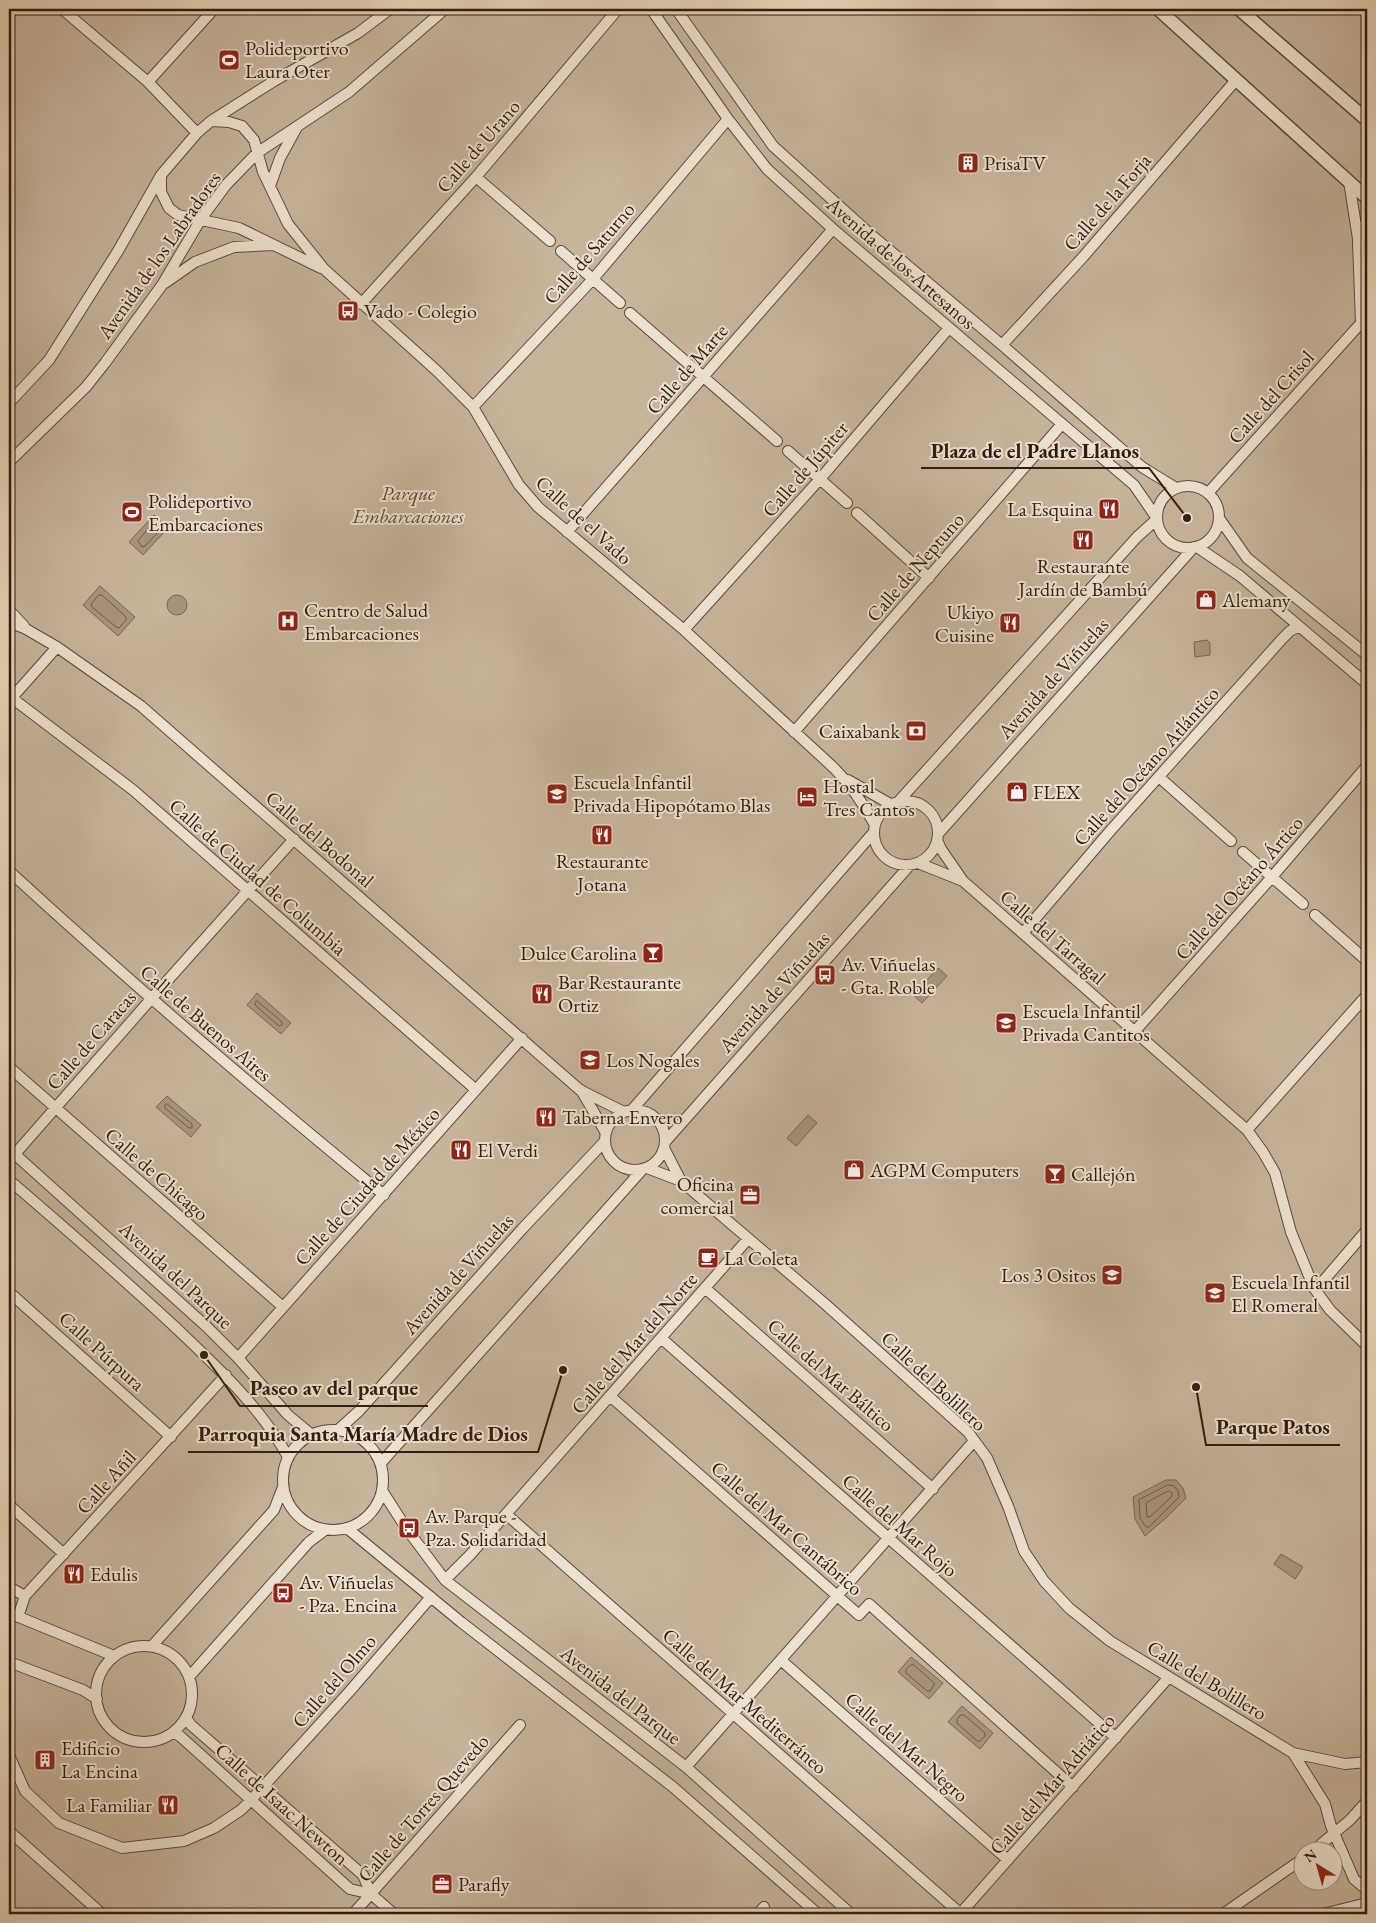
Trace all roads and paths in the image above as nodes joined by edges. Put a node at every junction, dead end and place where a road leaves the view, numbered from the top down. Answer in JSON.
{"nodes":[{"id":1,"x":62,"y":9,"type":"edge"},
{"id":2,"x":214,"y":9,"type":"edge"},
{"id":3,"x":390,"y":9,"type":"edge"},
{"id":4,"x":445,"y":9,"type":"edge"},
{"id":5,"x":618,"y":9,"type":"edge"},
{"id":6,"x":651,"y":9,"type":"edge"},
{"id":7,"x":676,"y":9,"type":"edge"},
{"id":8,"x":1158,"y":9,"type":"edge"},
{"id":9,"x":1239,"y":9,"type":"edge"},
{"id":10,"x":1236,"y":80,"type":"junction"},
{"id":11,"x":148,"y":82,"type":"junction"},
{"id":12,"x":728,"y":119,"type":"junction"},
{"id":13,"x":1367,"y":120,"type":"edge"},
{"id":14,"x":211,"y":121,"type":"junction"},
{"id":15,"x":297,"y":127,"type":"junction"},
{"id":16,"x":197,"y":133,"type":"junction"},
{"id":17,"x":257,"y":153,"type":"junction"},
{"id":18,"x":161,"y":175,"type":"junction"},
{"id":19,"x":476,"y":177,"type":"junction"},
{"id":20,"x":1349,"y":181,"type":"junction"},
{"id":21,"x":270,"y":186,"type":"junction"},
{"id":22,"x":1367,"y":198,"type":"edge"},
{"id":23,"x":201,"y":219,"type":"junction"},
{"id":24,"x":1367,"y":220,"type":"edge"},
{"id":25,"x":833,"y":230,"type":"junction"},
{"id":26,"x":550,"y":242,"type":"dead end"},
{"id":27,"x":1358,"y":242,"type":"junction"},
{"id":28,"x":275,"y":245,"type":"junction"},
{"id":29,"x":561,"y":251,"type":"dead end"},
{"id":30,"x":1367,"y":269,"type":"edge"},
{"id":31,"x":324,"y":270,"type":"junction"},
{"id":32,"x":593,"y":279,"type":"junction"},
{"id":33,"x":1360,"y":279,"type":"junction"},
{"id":34,"x":162,"y":285,"type":"junction"},
{"id":35,"x":620,"y":303,"type":"dead end"},
{"id":36,"x":361,"y":304,"type":"junction"},
{"id":37,"x":630,"y":313,"type":"dead end"},
{"id":38,"x":1364,"y":323,"type":"edge"},
{"id":39,"x":949,"y":328,"type":"junction"},
{"id":40,"x":1002,"y":345,"type":"junction"},
{"id":41,"x":703,"y":378,"type":"junction"},
{"id":42,"x":9,"y":403,"type":"edge"},
{"id":43,"x":472,"y":407,"type":"junction"},
{"id":44,"x":1062,"y":424,"type":"junction"},
{"id":45,"x":777,"y":441,"type":"dead end"},
{"id":46,"x":788,"y":451,"type":"dead end"},
{"id":47,"x":9,"y":462,"type":"edge"},
{"id":48,"x":820,"y":479,"type":"junction"},
{"id":49,"x":1176,"y":488,"type":"junction"},
{"id":50,"x":1208,"y":493,"type":"junction"},
{"id":51,"x":847,"y":503,"type":"dead end"},
{"id":52,"x":857,"y":513,"type":"dead end"},
{"id":53,"x":1157,"y":518,"type":"junction"},
{"id":54,"x":1219,"y":518,"type":"junction"},
{"id":55,"x":567,"y":532,"type":"junction"},
{"id":56,"x":1195,"y":547,"type":"junction"},
{"id":57,"x":929,"y":578,"type":"junction"},
{"id":58,"x":9,"y":610,"type":"edge"},
{"id":59,"x":9,"y":622,"type":"edge"},
{"id":60,"x":1298,"y":627,"type":"junction"},
{"id":61,"x":26,"y":629,"type":"junction"},
{"id":62,"x":684,"y":630,"type":"junction"},
{"id":63,"x":57,"y":647,"type":"junction"},
{"id":64,"x":1367,"y":655,"type":"edge"},
{"id":65,"x":1367,"y":684,"type":"edge"},
{"id":66,"x":10,"y":700,"type":"edge"},
{"id":67,"x":794,"y":732,"type":"junction"},
{"id":68,"x":1367,"y":766,"type":"edge"},
{"id":69,"x":843,"y":777,"type":"junction"},
{"id":70,"x":1159,"y":778,"type":"junction"},
{"id":71,"x":896,"y":803,"type":"junction"},
{"id":72,"x":875,"y":829,"type":"junction"},
{"id":73,"x":938,"y":837,"type":"junction"},
{"id":74,"x":294,"y":839,"type":"junction"},
{"id":75,"x":1232,"y":841,"type":"tunnel mouth"},
{"id":76,"x":1243,"y":852,"type":"tunnel mouth"},
{"id":77,"x":914,"y":864,"type":"junction"},
{"id":78,"x":9,"y":872,"type":"edge"},
{"id":79,"x":1272,"y":877,"type":"junction"},
{"id":80,"x":963,"y":881,"type":"junction"},
{"id":81,"x":248,"y":891,"type":"junction"},
{"id":82,"x":1303,"y":904,"type":"tunnel mouth"},
{"id":83,"x":1315,"y":915,"type":"tunnel mouth"},
{"id":84,"x":1023,"y":933,"type":"junction"},
{"id":85,"x":1367,"y":961,"type":"edge"},
{"id":86,"x":1367,"y":995,"type":"edge"},
{"id":87,"x":151,"y":999,"type":"junction"},
{"id":88,"x":1135,"y":1031,"type":"junction"},
{"id":89,"x":522,"y":1038,"type":"junction"},
{"id":90,"x":9,"y":1067,"type":"edge"},
{"id":91,"x":475,"y":1090,"type":"junction"},
{"id":92,"x":580,"y":1090,"type":"junction"},
{"id":93,"x":55,"y":1108,"type":"junction"},
{"id":94,"x":627,"y":1111,"type":"junction"},
{"id":95,"x":1246,"y":1130,"type":"junction"},
{"id":96,"x":605,"y":1137,"type":"junction"},
{"id":97,"x":664,"y":1145,"type":"junction"},
{"id":98,"x":12,"y":1151,"type":"edge"},
{"id":99,"x":644,"y":1169,"type":"junction"},
{"id":100,"x":9,"y":1180,"type":"edge"},
{"id":101,"x":681,"y":1181,"type":"junction"},
{"id":102,"x":384,"y":1195,"type":"junction"},
{"id":103,"x":1367,"y":1230,"type":"edge"},
{"id":104,"x":748,"y":1239,"type":"junction"},
{"id":105,"x":705,"y":1288,"type":"junction"},
{"id":106,"x":1314,"y":1288,"type":"junction"},
{"id":107,"x":9,"y":1292,"type":"edge"},
{"id":108,"x":283,"y":1307,"type":"junction"},
{"id":109,"x":661,"y":1338,"type":"junction"},
{"id":110,"x":1367,"y":1346,"type":"edge"},
{"id":111,"x":238,"y":1358,"type":"junction"},
{"id":112,"x":226,"y":1375,"type":"junction"},
{"id":113,"x":610,"y":1396,"type":"junction"},
{"id":114,"x":338,"y":1430,"type":"junction"},
{"id":115,"x":312,"y":1434,"type":"junction"},
{"id":116,"x":171,"y":1437,"type":"junction"},
{"id":117,"x":974,"y":1441,"type":"junction"},
{"id":118,"x":288,"y":1457,"type":"junction"},
{"id":119,"x":381,"y":1463,"type":"junction"},
{"id":120,"x":283,"y":1487,"type":"junction"},
{"id":121,"x":933,"y":1489,"type":"junction"},
{"id":122,"x":382,"y":1492,"type":"junction"},
{"id":123,"x":9,"y":1505,"type":"edge"},
{"id":124,"x":506,"y":1514,"type":"junction"},
{"id":125,"x":348,"y":1529,"type":"junction"},
{"id":126,"x":325,"y":1530,"type":"junction"},
{"id":127,"x":889,"y":1539,"type":"junction"},
{"id":128,"x":64,"y":1554,"type":"junction"},
{"id":129,"x":445,"y":1580,"type":"junction"},
{"id":130,"x":9,"y":1587,"type":"edge"},
{"id":131,"x":26,"y":1596,"type":"junction"},
{"id":132,"x":838,"y":1596,"type":"junction"},
{"id":133,"x":430,"y":1597,"type":"junction"},
{"id":134,"x":13,"y":1615,"type":"edge"},
{"id":135,"x":152,"y":1646,"type":"junction"},
{"id":136,"x":114,"y":1656,"type":"junction"},
{"id":137,"x":782,"y":1661,"type":"junction"},
{"id":138,"x":9,"y":1662,"type":"edge"},
{"id":139,"x":189,"y":1677,"type":"junction"},
{"id":140,"x":1169,"y":1677,"type":"junction"},
{"id":141,"x":96,"y":1699,"type":"junction"},
{"id":142,"x":734,"y":1715,"type":"junction"},
{"id":143,"x":186,"y":1718,"type":"junction"},
{"id":144,"x":520,"y":1726,"type":"dead end"},
{"id":145,"x":173,"y":1732,"type":"junction"},
{"id":146,"x":1116,"y":1738,"type":"junction"},
{"id":147,"x":1293,"y":1753,"type":"junction"},
{"id":148,"x":9,"y":1755,"type":"edge"},
{"id":149,"x":1367,"y":1762,"type":"edge"},
{"id":150,"x":686,"y":1767,"type":"junction"},
{"id":151,"x":1073,"y":1787,"type":"junction"},
{"id":152,"x":264,"y":1788,"type":"junction"},
{"id":153,"x":251,"y":1800,"type":"junction"},
{"id":154,"x":1367,"y":1801,"type":"edge"},
{"id":155,"x":9,"y":1832,"type":"edge"},
{"id":156,"x":1334,"y":1834,"type":"junction"},
{"id":157,"x":1326,"y":1840,"type":"edge"},
{"id":158,"x":1008,"y":1860,"type":"junction"},
{"id":159,"x":1294,"y":1865,"type":"edge"},
{"id":160,"x":1367,"y":1890,"type":"edge"},
{"id":161,"x":371,"y":1894,"type":"junction"},
{"id":162,"x":1367,"y":1904,"type":"edge"},
{"id":163,"x":102,"y":1914,"type":"edge"},
{"id":164,"x":353,"y":1914,"type":"edge"},
{"id":165,"x":394,"y":1914,"type":"edge"},
{"id":166,"x":818,"y":1914,"type":"edge"},
{"id":167,"x":851,"y":1914,"type":"edge"},
{"id":168,"x":961,"y":1914,"type":"edge"},
{"id":169,"x":1223,"y":1914,"type":"edge"},
{"id":170,"x":1323,"y":1914,"type":"edge"}],
"edges":[{"from":1,"to":11,"type":"street"},
{"from":2,"to":11,"type":"street"},
{"from":3,"to":14,"type":"street","name":"Avenida de los Labradores"},
{"from":4,"to":15,"type":"street","name":"Avenida de los Labradores"},
{"from":5,"to":19,"type":"street","name":"Calle de Urano"},
{"from":6,"to":12,"type":"street","name":"Avenida de los Artesanos"},
{"from":7,"to":40,"type":"street","name":"Avenida de los Artesanos"},
{"from":8,"to":10,"type":"street"},
{"from":9,"to":13,"type":"street"},
{"from":10,"to":20,"type":"street"},
{"from":10,"to":40,"type":"street","name":"Calle de la Forja"},
{"from":11,"to":16,"type":"street"},
{"from":12,"to":25,"type":"street","name":"Avenida de los Artesanos"},
{"from":12,"to":32,"type":"street","name":"Calle de Saturno"},
{"from":14,"to":16,"type":"street","name":"Avenida de los Labradores"},
{"from":14,"to":17,"type":"street"},
{"from":15,"to":17,"type":"street","name":"Avenida de los Labradores"},
{"from":15,"to":21,"type":"street"},
{"from":16,"to":18,"type":"street","name":"Avenida de los Labradores"},
{"from":17,"to":21,"type":"street"},
{"from":17,"to":23,"type":"street","name":"Avenida de los Labradores"},
{"from":18,"to":23,"type":"street"},
{"from":18,"to":42,"type":"street","name":"Avenida de los Labradores"},
{"from":19,"to":26,"type":"street"},
{"from":19,"to":36,"type":"street","name":"Calle de Urano"},
{"from":20,"to":22,"type":"street"},
{"from":20,"to":27,"type":"street"},
{"from":21,"to":31,"type":"street"},
{"from":23,"to":28,"type":"street"},
{"from":23,"to":34,"type":"street","name":"Avenida de los Labradores"},
{"from":24,"to":27,"type":"street"},
{"from":25,"to":39,"type":"street","name":"Avenida de los Artesanos"},
{"from":25,"to":41,"type":"street","name":"Calle de Marte"},
{"from":27,"to":33,"type":"street"},
{"from":28,"to":31,"type":"street"},
{"from":28,"to":34,"type":"street"},
{"from":29,"to":32,"type":"street"},
{"from":30,"to":33,"type":"street"},
{"from":31,"to":36,"type":"street","name":"Calle de el Vado"},
{"from":32,"to":35,"type":"street"},
{"from":32,"to":43,"type":"street","name":"Calle de Saturno"},
{"from":33,"to":38,"type":"street"},
{"from":34,"to":47,"type":"street","name":"Avenida de los Labradores"},
{"from":36,"to":43,"type":"street","name":"Calle de el Vado"},
{"from":37,"to":41,"type":"street"},
{"from":38,"to":50,"type":"street","name":"Calle del Crisol"},
{"from":39,"to":44,"type":"street","name":"Avenida de los Artesanos"},
{"from":39,"to":48,"type":"street","name":"Calle de Júpiter"},
{"from":40,"to":49,"type":"street","name":"Avenida de los Artesanos"},
{"from":41,"to":45,"type":"street"},
{"from":41,"to":55,"type":"street","name":"Calle de Marte"},
{"from":43,"to":55,"type":"street","name":"Calle de el Vado"},
{"from":44,"to":53,"type":"street","name":"Avenida de los Artesanos"},
{"from":44,"to":57,"type":"street","name":"Calle de Neptuno"},
{"from":46,"to":48,"type":"street"},
{"from":48,"to":51,"type":"street"},
{"from":48,"to":62,"type":"street","name":"Calle de Júpiter"},
{"from":49,"to":50,"type":"street"},
{"from":49,"to":53,"type":"street"},
{"from":50,"to":54,"type":"street"},
{"from":52,"to":57,"type":"street"},
{"from":53,"to":56,"type":"street"},
{"from":53,"to":71,"type":"street","name":"Avenida de Viñuelas"},
{"from":54,"to":56,"type":"street"},
{"from":54,"to":64,"type":"street"},
{"from":55,"to":62,"type":"street","name":"Calle de el Vado"},
{"from":56,"to":60,"type":"street"},
{"from":56,"to":73,"type":"street","name":"Avenida de Viñuelas"},
{"from":57,"to":67,"type":"street","name":"Calle de Neptuno"},
{"from":58,"to":61,"type":"street","name":"Calle del Bodonal"},
{"from":59,"to":61,"type":"street","name":"Calle del Bodonal"},
{"from":60,"to":65,"type":"street"},
{"from":60,"to":70,"type":"street","name":"Calle del Océano Atlántico"},
{"from":61,"to":63,"type":"street","name":"Calle del Bodonal"},
{"from":62,"to":67,"type":"street","name":"Calle de el Vado"},
{"from":63,"to":66,"type":"street"},
{"from":63,"to":74,"type":"street","name":"Calle del Bodonal"},
{"from":66,"to":81,"type":"street","name":"Calle de Ciudad de Columbia"},
{"from":67,"to":69,"type":"street","name":"Calle de el Vado"},
{"from":68,"to":79,"type":"street","name":"Calle del Océano Ártico"},
{"from":69,"to":71,"type":"street"},
{"from":69,"to":72,"type":"street"},
{"from":70,"to":75,"type":"street"},
{"from":70,"to":84,"type":"street","name":"Calle del Océano Atlántico"},
{"from":71,"to":72,"type":"street"},
{"from":71,"to":73,"type":"street"},
{"from":72,"to":77,"type":"street"},
{"from":72,"to":94,"type":"street","name":"Avenida de Viñuelas"},
{"from":73,"to":77,"type":"street"},
{"from":73,"to":80,"type":"street","name":"Calle del Tarragal"},
{"from":74,"to":81,"type":"street","name":"Calle de Caracas"},
{"from":74,"to":89,"type":"street","name":"Calle del Bodonal"},
{"from":76,"to":79,"type":"street"},
{"from":77,"to":80,"type":"street","name":"Calle del Tarragal"},
{"from":77,"to":97,"type":"street","name":"Avenida de Viñuelas"},
{"from":78,"to":87,"type":"street","name":"Calle de Buenos Aires"},
{"from":79,"to":82,"type":"street"},
{"from":79,"to":88,"type":"street","name":"Calle del Océano Ártico"},
{"from":80,"to":84,"type":"street","name":"Calle del Tarragal"},
{"from":81,"to":87,"type":"street","name":"Calle de Caracas"},
{"from":81,"to":91,"type":"street","name":"Calle de Ciudad de Columbia"},
{"from":83,"to":85,"type":"street"},
{"from":84,"to":88,"type":"street","name":"Calle del Tarragal"},
{"from":86,"to":95,"type":"street"},
{"from":87,"to":93,"type":"street","name":"Calle de Caracas"},
{"from":87,"to":102,"type":"street","name":"Calle de Buenos Aires"},
{"from":88,"to":95,"type":"street","name":"Calle del Tarragal"},
{"from":89,"to":91,"type":"street","name":"Calle de Ciudad de México"},
{"from":89,"to":92,"type":"street","name":"Calle del Bodonal"},
{"from":90,"to":93,"type":"street","name":"Calle de Chicago"},
{"from":91,"to":102,"type":"street","name":"Calle de Ciudad de México"},
{"from":92,"to":94,"type":"street","name":"Calle del Bodonal"},
{"from":92,"to":96,"type":"street","name":"Calle del Bodonal"},
{"from":93,"to":98,"type":"street","name":"Calle de Caracas"},
{"from":93,"to":108,"type":"street","name":"Calle de Chicago"},
{"from":94,"to":96,"type":"street"},
{"from":94,"to":97,"type":"street"},
{"from":95,"to":106,"type":"street","name":"Calle del Tarragal"},
{"from":96,"to":99,"type":"street"},
{"from":96,"to":114,"type":"street","name":"Avenida de Viñuelas"},
{"from":97,"to":99,"type":"street"},
{"from":97,"to":101,"type":"street"},
{"from":98,"to":111,"type":"street","name":"Avenida del Parque"},
{"from":99,"to":101,"type":"street"},
{"from":99,"to":119,"type":"street"},
{"from":100,"to":112,"type":"street","name":"Avenida del Parque"},
{"from":101,"to":104,"type":"street","name":"Calle del Bolillero"},
{"from":102,"to":108,"type":"street","name":"Calle de Ciudad de México"},
{"from":103,"to":106,"type":"street"},
{"from":104,"to":105,"type":"street","name":"Calle del Mar del Norte"},
{"from":104,"to":117,"type":"street","name":"Calle del Bolillero"},
{"from":105,"to":109,"type":"street","name":"Calle del Mar del Norte"},
{"from":105,"to":121,"type":"street","name":"Calle del Mar Báltico"},
{"from":106,"to":110,"type":"street","name":"Calle del Tarragal"},
{"from":107,"to":116,"type":"street","name":"Calle Púrpura"},
{"from":108,"to":111,"type":"street","name":"Calle de Ciudad de México"},
{"from":109,"to":113,"type":"street","name":"Calle del Mar del Norte"},
{"from":109,"to":127,"type":"street","name":"Calle del Mar Rojo"},
{"from":111,"to":115,"type":"street","name":"Avenida del Parque"},
{"from":112,"to":116,"type":"street","name":"Calle Añil"},
{"from":112,"to":118,"type":"street","name":"Avenida del Parque"},
{"from":113,"to":124,"type":"street","name":"Calle del Mar del Norte"},
{"from":113,"to":132,"type":"street","name":"Calle del Mar Cantábrico"},
{"from":114,"to":115,"type":"street"},
{"from":114,"to":119,"type":"street"},
{"from":115,"to":118,"type":"street"},
{"from":116,"to":128,"type":"street","name":"Calle Añil"},
{"from":117,"to":121,"type":"street"},
{"from":117,"to":140,"type":"street","name":"Calle del Bolillero"},
{"from":118,"to":120,"type":"street"},
{"from":119,"to":122,"type":"street"},
{"from":120,"to":126,"type":"street"},
{"from":120,"to":135,"type":"street"},
{"from":121,"to":127,"type":"street"},
{"from":122,"to":125,"type":"street"},
{"from":122,"to":129,"type":"street","name":"Avenida del Parque"},
{"from":123,"to":128,"type":"street"},
{"from":124,"to":129,"type":"street","name":"Calle del Mar del Norte"},
{"from":124,"to":142,"type":"street","name":"Calle del Mar Mediterráneo"},
{"from":125,"to":126,"type":"street"},
{"from":125,"to":133,"type":"street","name":"Avenida del Parque"},
{"from":126,"to":139,"type":"street"},
{"from":127,"to":132,"type":"street"},
{"from":127,"to":146,"type":"street","name":"Calle del Mar Rojo"},
{"from":128,"to":131,"type":"street","name":"Calle Añil"},
{"from":129,"to":150,"type":"street","name":"Avenida del Parque"},
{"from":130,"to":131,"type":"street"},
{"from":131,"to":134,"type":"street","name":"Calle Añil"},
{"from":132,"to":137,"type":"street"},
{"from":132,"to":151,"type":"street","name":"Calle del Mar Cantábrico"},
{"from":133,"to":152,"type":"street","name":"Calle del Olmo"},
{"from":133,"to":166,"type":"street","name":"Avenida del Parque"},
{"from":134,"to":136,"type":"street"},
{"from":135,"to":136,"type":"street"},
{"from":135,"to":139,"type":"street"},
{"from":136,"to":141,"type":"street"},
{"from":137,"to":142,"type":"street"},
{"from":137,"to":158,"type":"street","name":"Calle del Mar Negro"},
{"from":138,"to":141,"type":"street"},
{"from":139,"to":143,"type":"street"},
{"from":140,"to":146,"type":"street","name":"Calle del Mar Adriático"},
{"from":140,"to":147,"type":"street","name":"Calle del Bolillero"},
{"from":141,"to":145,"type":"street"},
{"from":142,"to":150,"type":"street"},
{"from":142,"to":168,"type":"street","name":"Calle del Mar Mediterráneo"},
{"from":143,"to":145,"type":"street"},
{"from":143,"to":152,"type":"street","name":"Calle de Isaac Newton"},
{"from":144,"to":161,"type":"street","name":"Calle de Torres Quevedo"},
{"from":145,"to":153,"type":"street","name":"Calle de Isaac Newton"},
{"from":146,"to":151,"type":"street","name":"Calle del Mar Adriático"},
{"from":147,"to":149,"type":"street"},
{"from":147,"to":156,"type":"street"},
{"from":148,"to":153,"type":"street","name":"Calle del Olmo"},
{"from":150,"to":167,"type":"street","name":"Avenida del Parque"},
{"from":151,"to":158,"type":"street","name":"Calle del Mar Adriático"},
{"from":152,"to":153,"type":"street","name":"Calle del Olmo"},
{"from":152,"to":161,"type":"street","name":"Calle de Isaac Newton"},
{"from":153,"to":161,"type":"street","name":"Calle de Isaac Newton"},
{"from":154,"to":156,"type":"street"},
{"from":155,"to":163,"type":"street"},
{"from":156,"to":157,"type":"street"},
{"from":156,"to":160,"type":"street"},
{"from":158,"to":168,"type":"street","name":"Calle del Mar Adriático"},
{"from":159,"to":169,"type":"street"},
{"from":161,"to":164,"type":"street","name":"Calle de Torres Quevedo"},
{"from":161,"to":165,"type":"street","name":"Calle de Isaac Newton"},
{"from":162,"to":170,"type":"street"}]}
